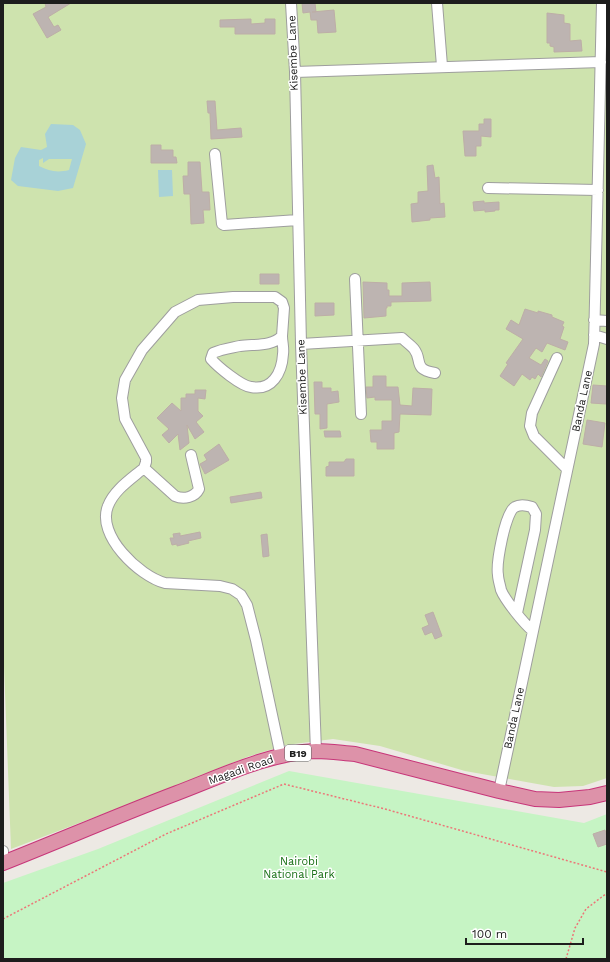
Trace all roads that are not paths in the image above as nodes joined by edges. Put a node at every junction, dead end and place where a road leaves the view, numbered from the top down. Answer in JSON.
{"nodes":[{"id":1,"x":291,"y":3,"type":"edge"},
{"id":2,"x":437,"y":3,"type":"edge"},
{"id":3,"x":602,"y":3,"type":"edge"},
{"id":4,"x":601,"y":62,"type":"junction"},
{"id":5,"x":442,"y":66,"type":"junction"},
{"id":6,"x":295,"y":72,"type":"junction"},
{"id":7,"x":603,"y":123,"type":"edge"},
{"id":8,"x":215,"y":154,"type":"dead end"},
{"id":9,"x":488,"y":188,"type":"dead end"},
{"id":10,"x":598,"y":190,"type":"junction"},
{"id":11,"x":298,"y":220,"type":"junction"},
{"id":12,"x":355,"y":279,"type":"dead end"},
{"id":13,"x":594,"y":320,"type":"junction"},
{"id":14,"x":607,"y":321,"type":"edge"},
{"id":15,"x":594,"y":335,"type":"junction"},
{"id":16,"x":282,"y":336,"type":"junction"},
{"id":17,"x":607,"y":339,"type":"edge"},
{"id":18,"x":358,"y":340,"type":"junction"},
{"id":19,"x":301,"y":344,"type":"junction"},
{"id":20,"x":557,"y":358,"type":"dead end"},
{"id":21,"x":435,"y":373,"type":"dead end"},
{"id":22,"x":361,"y":414,"type":"dead end"},
{"id":23,"x":190,"y":455,"type":"dead end"},
{"id":24,"x":144,"y":468,"type":"junction"},
{"id":25,"x":567,"y":468,"type":"junction"},
{"id":26,"x":517,"y":613,"type":"junction"},
{"id":27,"x":533,"y":631,"type":"junction"},
{"id":28,"x":316,"y":751,"type":"junction"},
{"id":29,"x":281,"y":757,"type":"junction"},
{"id":30,"x":499,"y":791,"type":"junction"},
{"id":31,"x":607,"y":793,"type":"edge"},
{"id":32,"x":3,"y":851,"type":"edge"},
{"id":33,"x":3,"y":863,"type":"edge"}],
"edges":[{"from":1,"to":6,"type":"street","name":"Kisembe Lane"},
{"from":2,"to":5,"type":"street"},
{"from":3,"to":4,"type":"street","name":"Banda Lane"},
{"from":4,"to":5,"type":"street"},
{"from":4,"to":7,"type":"street","name":"Banda Lane"},
{"from":5,"to":6,"type":"street"},
{"from":6,"to":11,"type":"street","name":"Kisembe Lane"},
{"from":7,"to":10,"type":"street","name":"Banda Lane"},
{"from":8,"to":11,"type":"street"},
{"from":9,"to":10,"type":"street"},
{"from":10,"to":13,"type":"street","name":"Banda Lane"},
{"from":11,"to":19,"type":"street","name":"Kisembe Lane"},
{"from":12,"to":18,"type":"street"},
{"from":13,"to":14,"type":"street"},
{"from":13,"to":15,"type":"street","name":"Banda Lane"},
{"from":15,"to":17,"type":"street"},
{"from":15,"to":25,"type":"street","name":"Banda Lane"},
{"from":16,"to":16,"type":"street"},
{"from":16,"to":24,"type":"street"},
{"from":18,"to":19,"type":"street"},
{"from":18,"to":21,"type":"street"},
{"from":18,"to":22,"type":"street"},
{"from":19,"to":28,"type":"street","name":"Kisembe Lane"},
{"from":20,"to":25,"type":"street"},
{"from":23,"to":24,"type":"street"},
{"from":24,"to":29,"type":"street"},
{"from":25,"to":27,"type":"street","name":"Banda Lane"},
{"from":26,"to":26,"type":"street"},
{"from":26,"to":27,"type":"street"},
{"from":27,"to":30,"type":"street","name":"Banda Lane"},
{"from":28,"to":29,"type":"highway","name":"Magadi Road","number":"B19"},
{"from":28,"to":30,"type":"highway","name":"Magadi Road","number":"B19"},
{"from":29,"to":33,"type":"highway","name":"Magadi Road","number":"B19"},
{"from":30,"to":31,"type":"highway","name":"Magadi Road","number":"B19"},
{"from":32,"to":33,"type":"street"}]}
